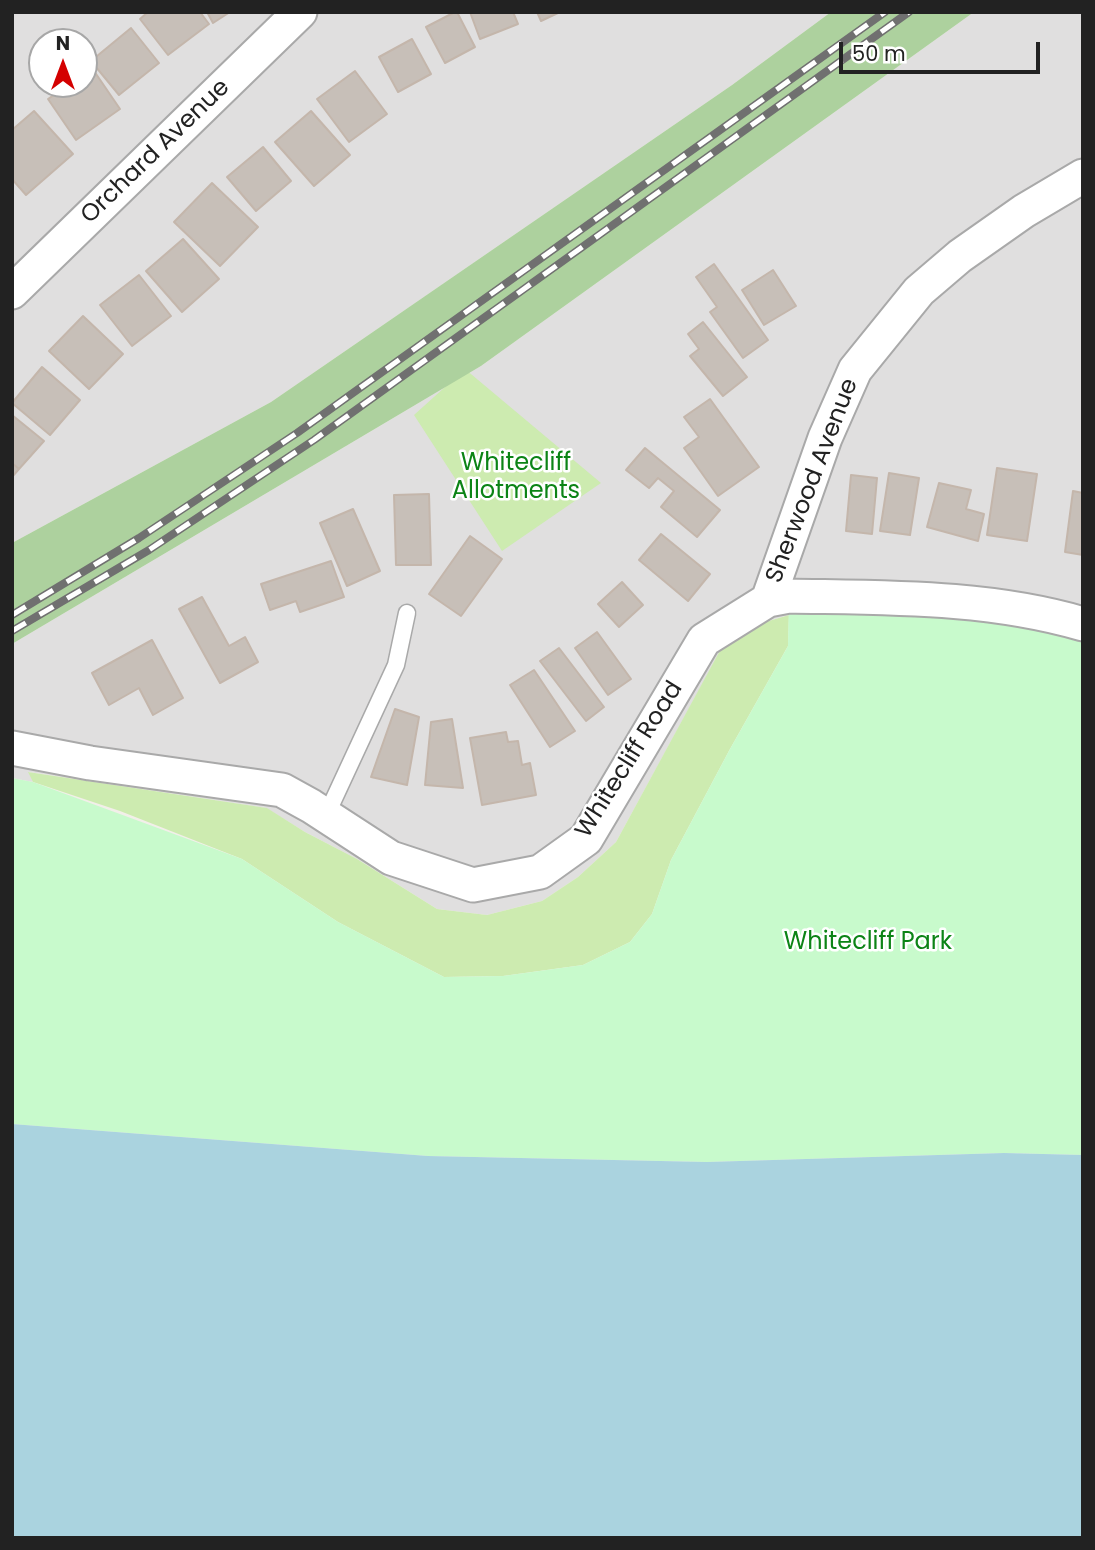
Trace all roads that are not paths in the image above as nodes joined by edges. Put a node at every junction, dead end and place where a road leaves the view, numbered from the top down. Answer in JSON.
{"nodes":[{"id":1,"x":300,"y":12,"type":"edge"},
{"id":2,"x":1083,"y":176,"type":"edge"},
{"id":3,"x":12,"y":292,"type":"edge"},
{"id":4,"x":768,"y":600,"type":"junction"},
{"id":5,"x":407,"y":613,"type":"dead end"},
{"id":6,"x":1083,"y":624,"type":"edge"},
{"id":7,"x":12,"y":748,"type":"edge"},
{"id":8,"x":326,"y":816,"type":"junction"}],
"edges":[{"from":1,"to":3,"type":"street","name":"Orchard Avenue"},
{"from":2,"to":4,"type":"street","name":"Sherwood Avenue"},
{"from":4,"to":6,"type":"street","name":"Whitecliff Road"},
{"from":4,"to":8,"type":"street","name":"Whitecliff Road"},
{"from":5,"to":8,"type":"lane"},
{"from":7,"to":8,"type":"street","name":"Whitecliff Road"}]}
